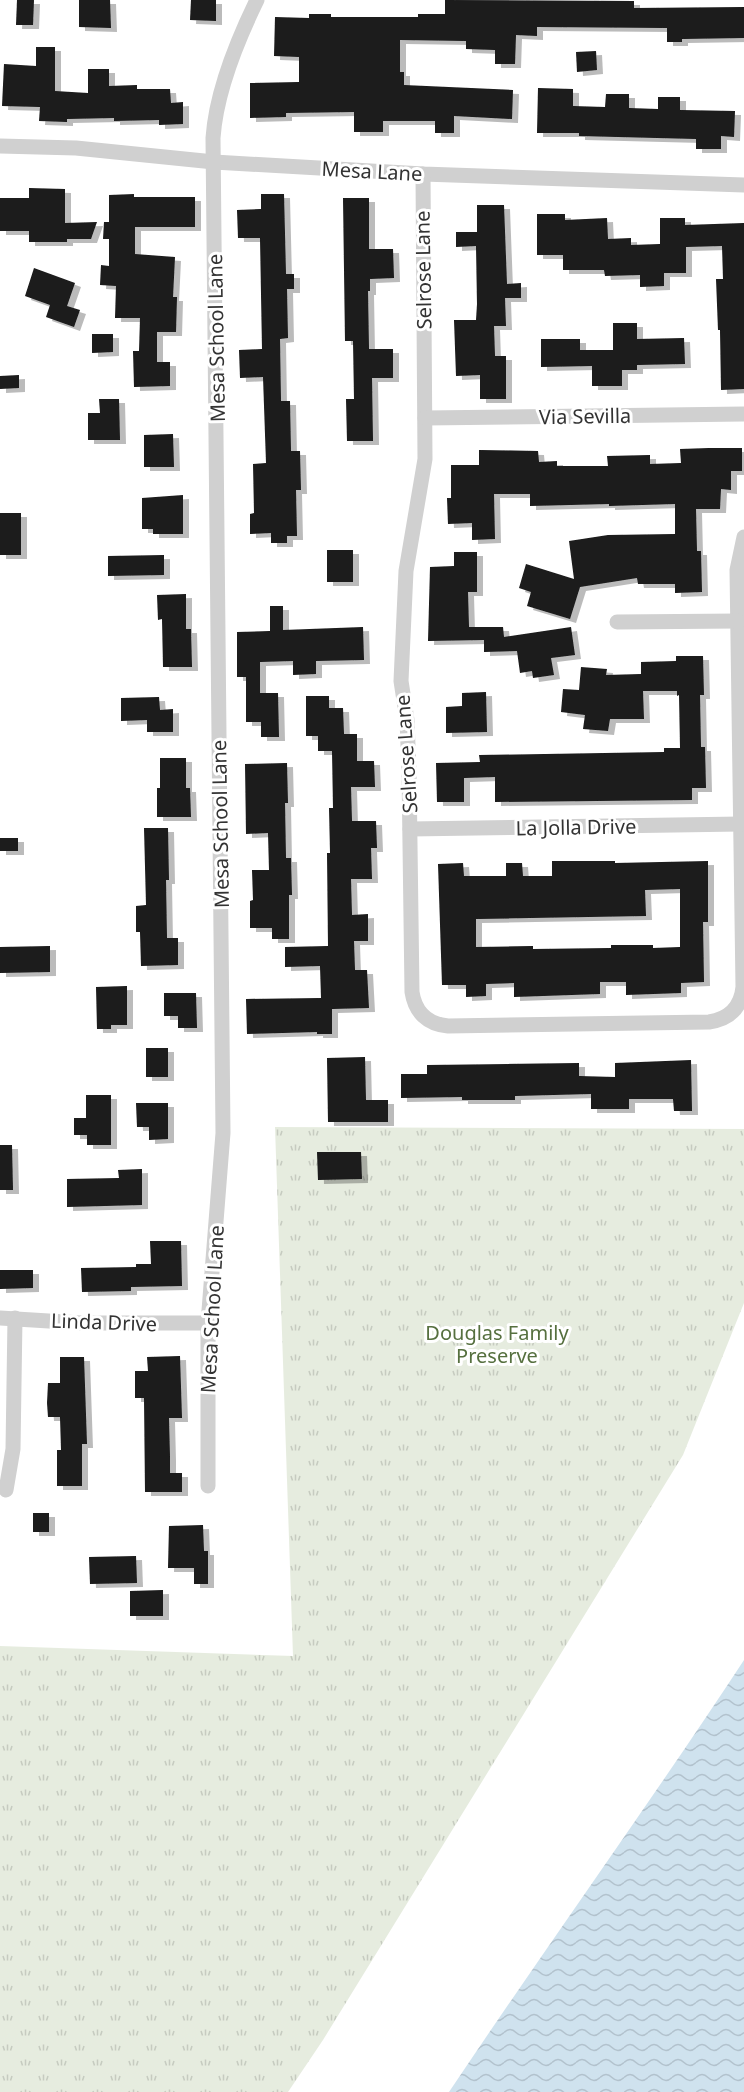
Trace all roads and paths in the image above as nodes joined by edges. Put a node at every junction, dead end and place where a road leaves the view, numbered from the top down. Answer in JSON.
{"nodes":[{"id":1,"x":257,"y":0,"type":"edge"},
{"id":2,"x":0,"y":146,"type":"edge"},
{"id":3,"x":214,"y":162,"type":"junction"},
{"id":4,"x":423,"y":174,"type":"junction"},
{"id":5,"x":744,"y":185,"type":"edge"},
{"id":6,"x":744,"y":414,"type":"edge"},
{"id":7,"x":425,"y":418,"type":"junction"},
{"id":8,"x":744,"y":537,"type":"edge"},
{"id":9,"x":738,"y":621,"type":"junction"},
{"id":10,"x":617,"y":622,"type":"dead end"},
{"id":11,"x":742,"y":765,"type":"edge"},
{"id":12,"x":741,"y":824,"type":"junction"},
{"id":13,"x":410,"y":829,"type":"junction"},
{"id":14,"x":7,"y":1318,"type":"edge"},
{"id":15,"x":208,"y":1323,"type":"junction"},
{"id":16,"x":208,"y":1485,"type":"dead end"},
{"id":17,"x":6,"y":1490,"type":"dead end"}],
"edges":[{"from":1,"to":3,"type":"street","name":"Mesa School Lane"},
{"from":2,"to":3,"type":"street","name":"Mesa Lane"},
{"from":3,"to":4,"type":"street","name":"Mesa Lane"},
{"from":3,"to":15,"type":"street","name":"Mesa School Lane"},
{"from":4,"to":5,"type":"street","name":"Mesa Lane"},
{"from":4,"to":7,"type":"street","name":"Selrose Lane"},
{"from":6,"to":7,"type":"street","name":"Via Sevilla"},
{"from":7,"to":13,"type":"street","name":"Selrose Lane"},
{"from":8,"to":9,"type":"street"},
{"from":9,"to":10,"type":"street"},
{"from":9,"to":11,"type":"street"},
{"from":11,"to":12,"type":"street"},
{"from":12,"to":13,"type":"street","name":"La Jolla Drive"},
{"from":12,"to":13,"type":"street","name":"Selrose Lane"},
{"from":14,"to":15,"type":"street","name":"Linda Drive"},
{"from":14,"to":17,"type":"street"},
{"from":15,"to":16,"type":"street","name":"Mesa School Lane"}]}
